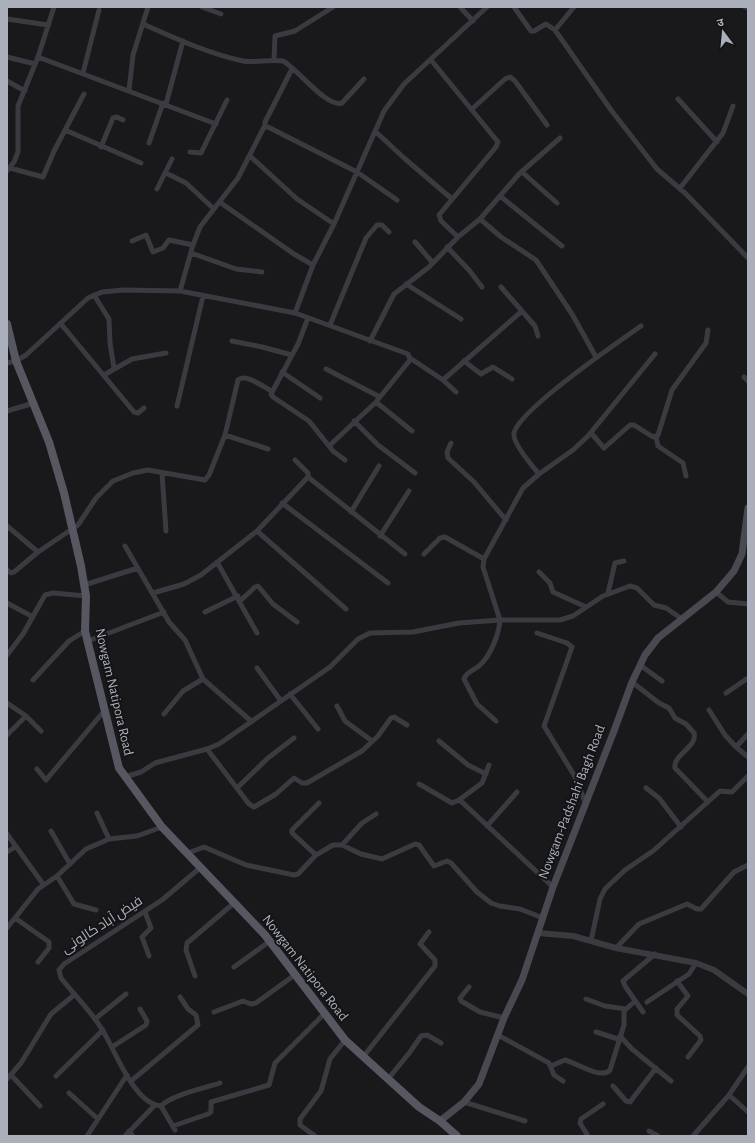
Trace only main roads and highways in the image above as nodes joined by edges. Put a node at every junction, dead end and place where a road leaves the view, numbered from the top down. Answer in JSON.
{"nodes":[{"id":1,"x":7,"y":324,"type":"edge"},
{"id":2,"x":748,"y":512,"type":"edge"},
{"id":3,"x":440,"y":1121,"type":"junction"},
{"id":4,"x":457,"y":1136,"type":"edge"}],
"edges":[{"from":1,"to":3,"type":"main road","name":"Nowgam Natipora Road"},
{"from":2,"to":3,"type":"main road","name":"Nowgam-Padshahi Bagh Road"},
{"from":3,"to":4,"type":"main road","name":"Nowgam Natipora Road"}]}
